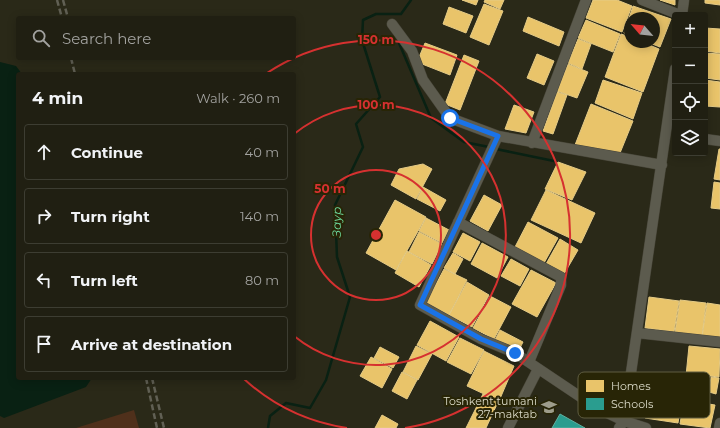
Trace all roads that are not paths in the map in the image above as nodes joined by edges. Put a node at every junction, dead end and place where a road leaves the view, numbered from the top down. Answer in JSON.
{"nodes":[{"id":1,"x":586,"y":0,"type":"edge"},
{"id":2,"x":642,"y":0,"type":"edge"},
{"id":3,"x":684,"y":0,"type":"edge"},
{"id":4,"x":673,"y":12,"type":"edge"},
{"id":5,"x":682,"y":12,"type":"edge"},
{"id":6,"x":392,"y":24,"type":"dead end"},
{"id":7,"x":674,"y":84,"type":"edge"},
{"id":8,"x":671,"y":134,"type":"edge"},
{"id":9,"x":498,"y":136,"type":"junction"},
{"id":10,"x":708,"y":139,"type":"edge"},
{"id":11,"x":720,"y":141,"type":"edge"},
{"id":12,"x":532,"y":143,"type":"junction"},
{"id":13,"x":662,"y":165,"type":"junction"},
{"id":14,"x":458,"y":222,"type":"junction"},
{"id":15,"x":637,"y":333,"type":"junction"},
{"id":16,"x":720,"y":342,"type":"edge"},
{"id":17,"x":529,"y":362,"type":"junction"},
{"id":18,"x":538,"y":369,"type":"junction"},
{"id":19,"x":631,"y":372,"type":"edge"},
{"id":20,"x":578,"y":395,"type":"edge"},
{"id":21,"x":613,"y":418,"type":"edge"},
{"id":22,"x":720,"y":423,"type":"edge"},
{"id":23,"x":622,"y":424,"type":"edge"},
{"id":24,"x":508,"y":428,"type":"edge"},
{"id":25,"x":644,"y":428,"type":"edge"},
{"id":26,"x":719,"y":428,"type":"edge"}],
"edges":[{"from":1,"to":12,"type":"street"},
{"from":2,"to":4,"type":"street"},
{"from":3,"to":5,"type":"street"},
{"from":6,"to":9,"type":"street"},
{"from":7,"to":8,"type":"street"},
{"from":8,"to":13,"type":"street"},
{"from":9,"to":12,"type":"street"},
{"from":9,"to":14,"type":"street"},
{"from":10,"to":11,"type":"street"},
{"from":12,"to":13,"type":"street"},
{"from":13,"to":15,"type":"street"},
{"from":14,"to":17,"type":"street"},
{"from":14,"to":17,"type":"street"},
{"from":15,"to":16,"type":"street"},
{"from":15,"to":19,"type":"street"},
{"from":17,"to":18,"type":"street"},
{"from":18,"to":20,"type":"street"},
{"from":18,"to":24,"type":"street"},
{"from":21,"to":23,"type":"street"},
{"from":22,"to":26,"type":"street"},
{"from":23,"to":25,"type":"street"}]}
